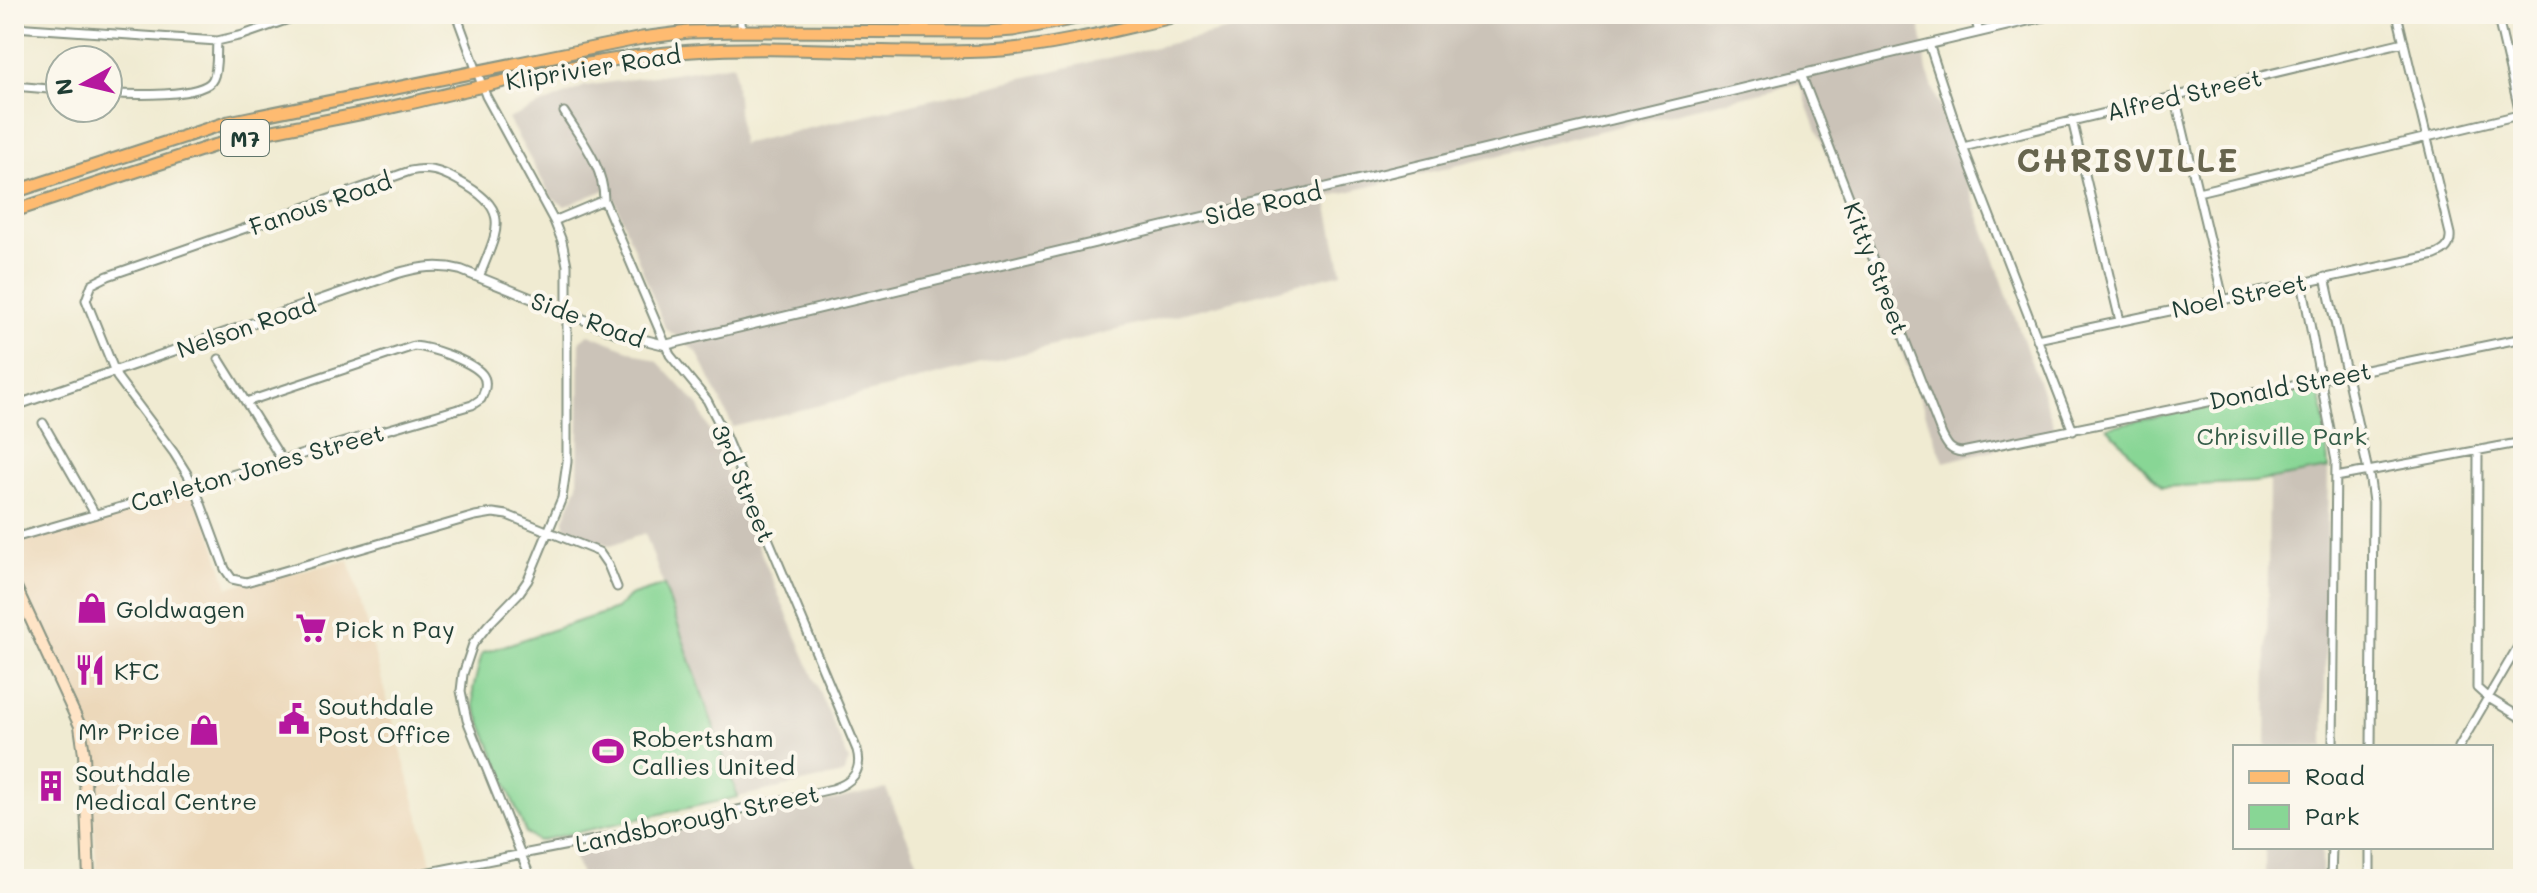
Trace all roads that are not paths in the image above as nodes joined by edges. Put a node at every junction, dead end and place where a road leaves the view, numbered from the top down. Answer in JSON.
{"nodes":[{"id":1,"x":303,"y":14,"type":"edge"},
{"id":2,"x":456,"y":14,"type":"edge"},
{"id":3,"x":740,"y":14,"type":"edge"},
{"id":4,"x":1099,"y":14,"type":"edge"},
{"id":5,"x":1186,"y":14,"type":"edge"},
{"id":6,"x":1974,"y":14,"type":"edge"},
{"id":7,"x":2055,"y":14,"type":"edge"},
{"id":8,"x":2397,"y":14,"type":"edge"},
{"id":9,"x":2497,"y":14,"type":"edge"},
{"id":10,"x":14,"y":27,"type":"edge"},
{"id":11,"x":742,"y":31,"type":"junction"},
{"id":12,"x":1979,"y":32,"type":"junction"},
{"id":13,"x":217,"y":41,"type":"junction"},
{"id":14,"x":2404,"y":42,"type":"junction"},
{"id":15,"x":1929,"y":44,"type":"junction"},
{"id":16,"x":476,"y":71,"type":"junction"},
{"id":17,"x":1801,"y":74,"type":"junction"},
{"id":18,"x":14,"y":86,"type":"edge"},
{"id":19,"x":482,"y":86,"type":"junction"},
{"id":20,"x":44,"y":89,"type":"edge"},
{"id":21,"x":124,"y":93,"type":"edge"},
{"id":22,"x":2175,"y":96,"type":"junction"},
{"id":23,"x":564,"y":112,"type":"dead end"},
{"id":24,"x":2522,"y":114,"type":"edge"},
{"id":25,"x":2072,"y":120,"type":"junction"},
{"id":26,"x":2523,"y":127,"type":"edge"},
{"id":27,"x":2427,"y":136,"type":"junction"},
{"id":28,"x":1963,"y":147,"type":"junction"},
{"id":29,"x":14,"y":192,"type":"edge"},
{"id":30,"x":2198,"y":192,"type":"junction"},
{"id":31,"x":604,"y":200,"type":"junction"},
{"id":32,"x":14,"y":211,"type":"edge"},
{"id":33,"x":554,"y":221,"type":"junction"},
{"id":34,"x":479,"y":277,"type":"junction"},
{"id":35,"x":2325,"y":277,"type":"junction"},
{"id":36,"x":2302,"y":282,"type":"junction"},
{"id":37,"x":2223,"y":298,"type":"junction"},
{"id":38,"x":567,"y":315,"type":"junction"},
{"id":39,"x":2120,"y":321,"type":"junction"},
{"id":40,"x":2523,"y":338,"type":"edge"},
{"id":41,"x":2037,"y":339,"type":"junction"},
{"id":42,"x":665,"y":345,"type":"junction"},
{"id":43,"x":219,"y":359,"type":"dead end"},
{"id":44,"x":115,"y":371,"type":"junction"},
{"id":45,"x":2345,"y":374,"type":"junction"},
{"id":46,"x":2322,"y":380,"type":"junction"},
{"id":47,"x":246,"y":402,"type":"junction"},
{"id":48,"x":14,"y":406,"type":"edge"},
{"id":49,"x":43,"y":423,"type":"dead end"},
{"id":50,"x":2073,"y":431,"type":"junction"},
{"id":51,"x":2523,"y":442,"type":"edge"},
{"id":52,"x":2478,"y":451,"type":"junction"},
{"id":53,"x":1962,"y":452,"type":"joint"},
{"id":54,"x":282,"y":460,"type":"junction"},
{"id":55,"x":2368,"y":472,"type":"junction"},
{"id":56,"x":2336,"y":477,"type":"junction"},
{"id":57,"x":194,"y":485,"type":"junction"},
{"id":58,"x":95,"y":514,"type":"junction"},
{"id":59,"x":548,"y":532,"type":"junction"},
{"id":60,"x":14,"y":538,"type":"edge"},
{"id":61,"x":14,"y":583,"type":"edge"},
{"id":62,"x":617,"y":587,"type":"dead end"},
{"id":63,"x":2523,"y":638,"type":"edge"},
{"id":64,"x":2487,"y":697,"type":"junction"},
{"id":65,"x":2523,"y":719,"type":"edge"},
{"id":66,"x":2333,"y":745,"type":"edge"},
{"id":67,"x":2371,"y":745,"type":"edge"},
{"id":68,"x":2460,"y":745,"type":"edge"},
{"id":69,"x":854,"y":777,"type":"joint"},
{"id":70,"x":2332,"y":849,"type":"edge"},
{"id":71,"x":2370,"y":849,"type":"edge"},
{"id":72,"x":521,"y":855,"type":"junction"},
{"id":73,"x":2523,"y":864,"type":"edge"},
{"id":74,"x":89,"y":879,"type":"edge"},
{"id":75,"x":394,"y":879,"type":"edge"},
{"id":76,"x":531,"y":879,"type":"edge"},
{"id":77,"x":2331,"y":879,"type":"edge"},
{"id":78,"x":2370,"y":879,"type":"edge"},
{"id":79,"x":2517,"y":879,"type":"edge"}],
"edges":[{"from":1,"to":13,"type":"street"},
{"from":2,"to":16,"type":"street"},
{"from":3,"to":11,"type":"street"},
{"from":4,"to":11,"type":"main road","name":"Kliprivier Road","number":"M7"},
{"from":5,"to":19,"type":"main road","name":"Kliprivier Road","number":"M7"},
{"from":6,"to":12,"type":"street"},
{"from":7,"to":12,"type":"street","name":"Side Road"},
{"from":8,"to":14,"type":"street"},
{"from":9,"to":24,"type":"street"},
{"from":10,"to":13,"type":"street"},
{"from":11,"to":16,"type":"main road","name":"Kliprivier Road","number":"M7"},
{"from":12,"to":15,"type":"street","name":"Side Road"},
{"from":13,"to":21,"type":"street"},
{"from":14,"to":22,"type":"street","name":"Alfred Street"},
{"from":14,"to":27,"type":"street"},
{"from":15,"to":17,"type":"street","name":"Side Road"},
{"from":15,"to":28,"type":"street"},
{"from":16,"to":19,"type":"street"},
{"from":16,"to":29,"type":"main road","name":"Kliprivier Road","number":"M7"},
{"from":17,"to":42,"type":"street","name":"Side Road"},
{"from":17,"to":53,"type":"street","name":"Kitty Street"},
{"from":18,"to":20,"type":"street"},
{"from":19,"to":32,"type":"main road","name":"Kliprivier Road","number":"M7"},
{"from":19,"to":33,"type":"street"},
{"from":22,"to":25,"type":"street","name":"Alfred Street"},
{"from":22,"to":30,"type":"street"},
{"from":23,"to":31,"type":"street","name":"3rd Street"},
{"from":24,"to":26,"type":"street"},
{"from":24,"to":27,"type":"street"},
{"from":25,"to":28,"type":"street","name":"Alfred Street"},
{"from":25,"to":39,"type":"street"},
{"from":27,"to":30,"type":"street"},
{"from":27,"to":35,"type":"street","name":"Noel Street"},
{"from":28,"to":41,"type":"street"},
{"from":30,"to":37,"type":"street"},
{"from":31,"to":33,"type":"street"},
{"from":31,"to":42,"type":"street","name":"3rd Street"},
{"from":33,"to":38,"type":"street"},
{"from":34,"to":38,"type":"street","name":"Side Road"},
{"from":34,"to":44,"type":"street","name":"Nelson Road"},
{"from":34,"to":44,"type":"street","name":"Fanous Road"},
{"from":35,"to":36,"type":"street","name":"Noel Street"},
{"from":35,"to":45,"type":"street"},
{"from":36,"to":37,"type":"street","name":"Noel Street"},
{"from":36,"to":46,"type":"street"},
{"from":37,"to":39,"type":"street","name":"Noel Street"},
{"from":38,"to":42,"type":"street","name":"Side Road"},
{"from":38,"to":59,"type":"street"},
{"from":39,"to":41,"type":"street","name":"Noel Street"},
{"from":40,"to":45,"type":"street","name":"Donald Street"},
{"from":41,"to":50,"type":"street"},
{"from":42,"to":69,"type":"street","name":"3rd Street"},
{"from":43,"to":47,"type":"street"},
{"from":44,"to":48,"type":"street","name":"Nelson Road"},
{"from":44,"to":57,"type":"street"},
{"from":45,"to":46,"type":"street","name":"Donald Street"},
{"from":45,"to":55,"type":"street"},
{"from":46,"to":50,"type":"street","name":"Donald Street"},
{"from":46,"to":56,"type":"street"},
{"from":47,"to":54,"type":"street"},
{"from":47,"to":54,"type":"street","name":"Carleton Jones Street"},
{"from":49,"to":58,"type":"street"},
{"from":50,"to":53,"type":"street","name":"Donald Street"},
{"from":51,"to":52,"type":"street"},
{"from":52,"to":55,"type":"street"},
{"from":52,"to":64,"type":"street"},
{"from":54,"to":57,"type":"street","name":"Carleton Jones Street"},
{"from":55,"to":56,"type":"street"},
{"from":55,"to":67,"type":"street"},
{"from":56,"to":66,"type":"street"},
{"from":57,"to":58,"type":"street","name":"Carleton Jones Street"},
{"from":57,"to":59,"type":"street"},
{"from":58,"to":60,"type":"street","name":"Carleton Jones Street"},
{"from":59,"to":62,"type":"street"},
{"from":59,"to":72,"type":"street"},
{"from":61,"to":74,"type":"main road"},
{"from":63,"to":64,"type":"street"},
{"from":64,"to":65,"type":"street"},
{"from":64,"to":68,"type":"street"},
{"from":69,"to":72,"type":"street","name":"Landsborough Street"},
{"from":70,"to":77,"type":"street"},
{"from":71,"to":78,"type":"street"},
{"from":72,"to":75,"type":"street","name":"Landsborough Street"},
{"from":72,"to":76,"type":"street"},
{"from":73,"to":79,"type":"street"}]}
